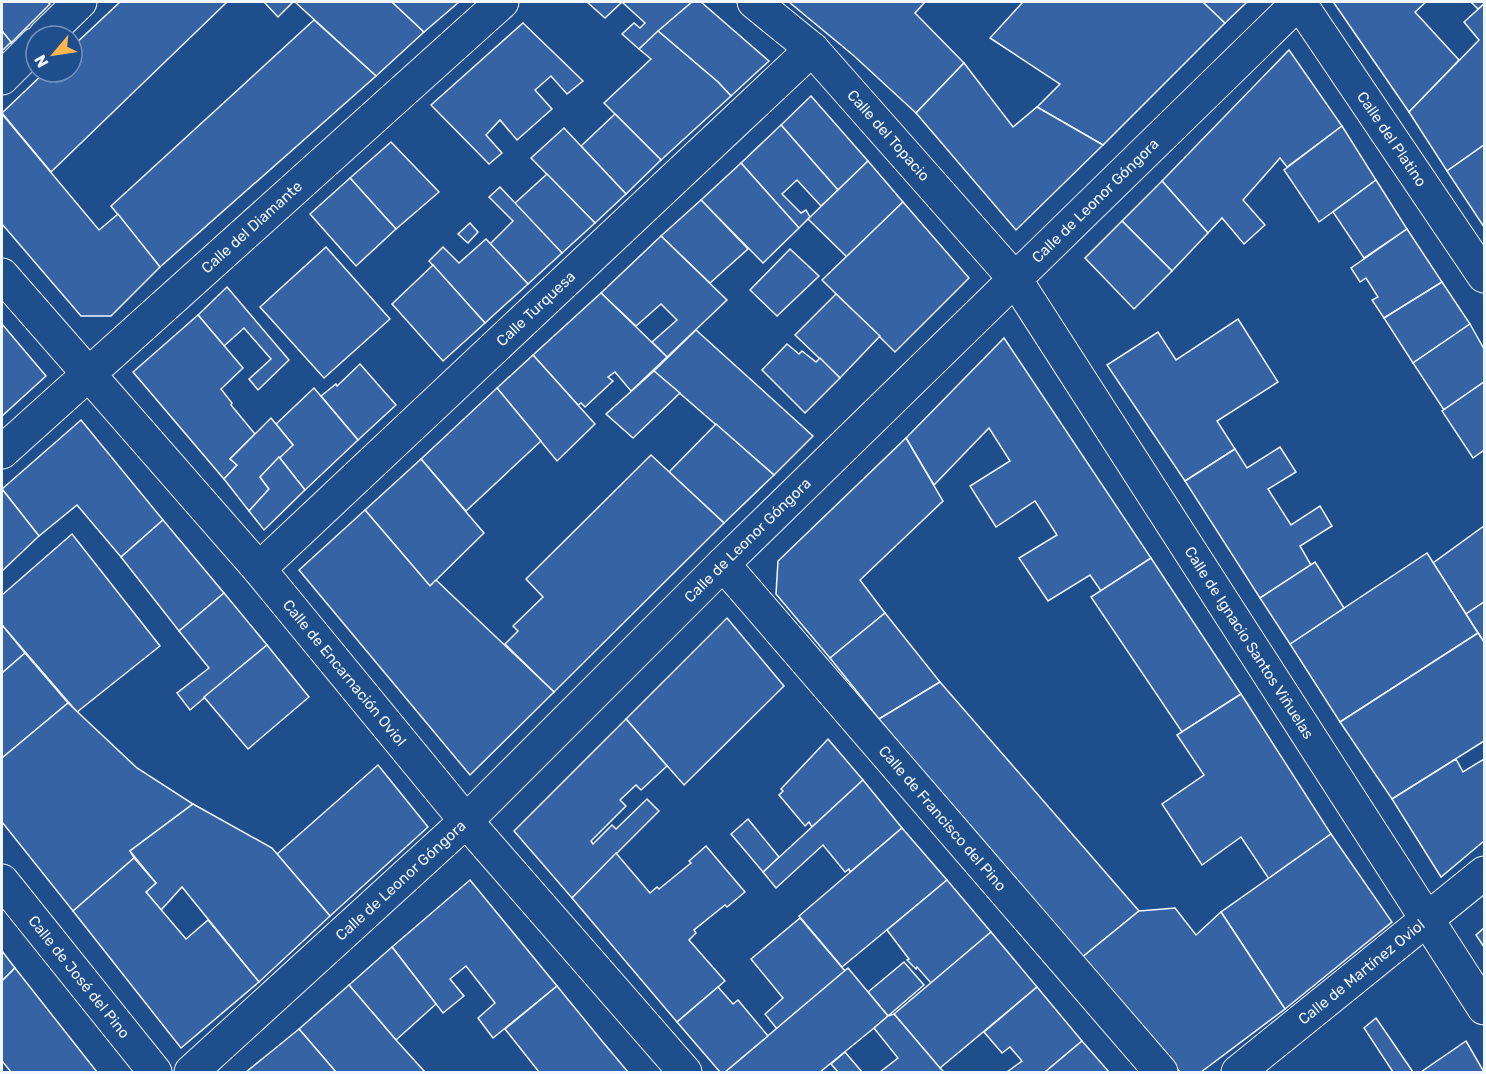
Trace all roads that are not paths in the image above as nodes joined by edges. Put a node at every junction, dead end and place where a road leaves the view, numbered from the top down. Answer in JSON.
{"nodes":[{"id":1,"x":80,"y":2,"type":"edge"},
{"id":2,"x":502,"y":2,"type":"edge"},
{"id":3,"x":754,"y":2,"type":"edge"},
{"id":4,"x":1299,"y":2,"type":"edge"},
{"id":5,"x":57,"y":24,"type":"edge"},
{"id":6,"x":812,"y":49,"type":"junction"},
{"id":7,"x":24,"y":56,"type":"edge"},
{"id":8,"x":2,"y":78,"type":"edge"},
{"id":9,"x":2,"y":275,"type":"edge"},
{"id":10,"x":1485,"y":276,"type":"edge"},
{"id":11,"x":1015,"y":279,"type":"junction"},
{"id":12,"x":87,"y":374,"type":"junction"},
{"id":13,"x":2,"y":452,"type":"edge"},
{"id":14,"x":723,"y":564,"type":"junction"},
{"id":15,"x":259,"y":569,"type":"junction"},
{"id":16,"x":466,"y":821,"type":"junction"},
{"id":17,"x":1485,"y":873,"type":"edge"},
{"id":18,"x":2,"y":881,"type":"edge"},
{"id":19,"x":1427,"y":920,"type":"junction"},
{"id":20,"x":1485,"y":1008,"type":"edge"},
{"id":21,"x":155,"y":1072,"type":"edge"},
{"id":22,"x":190,"y":1072,"type":"edge"},
{"id":23,"x":685,"y":1072,"type":"edge"},
{"id":24,"x":1161,"y":1072,"type":"edge"},
{"id":25,"x":1239,"y":1072,"type":"edge"}],
"edges":[{"from":1,"to":5,"type":"street"},
{"from":2,"to":12,"type":"street","name":"Calle del Diamante"},
{"from":3,"to":6,"type":"street","name":"Calle del Topacio"},
{"from":4,"to":10,"type":"street","name":"Calle del Platino"},
{"from":4,"to":11,"type":"street","name":"Calle de Leonor Góngora"},
{"from":6,"to":11,"type":"street","name":"Calle del Topacio"},
{"from":6,"to":15,"type":"street","name":"Calle Turquesa"},
{"from":7,"to":8,"type":"street"},
{"from":9,"to":12,"type":"street","name":"Calle de Encarnación Oviol"},
{"from":11,"to":14,"type":"street","name":"Calle de Leonor Góngora"},
{"from":11,"to":19,"type":"street","name":"Calle de Ignacio Santos Viñuelas"},
{"from":12,"to":13,"type":"street","name":"Calle del Diamante"},
{"from":12,"to":15,"type":"street","name":"Calle de Encarnación Oviol"},
{"from":14,"to":16,"type":"street","name":"Calle de Leonor Góngora"},
{"from":14,"to":24,"type":"street","name":"Calle de Francisco del Pino"},
{"from":15,"to":16,"type":"street","name":"Calle de Encarnación Oviol"},
{"from":16,"to":22,"type":"street","name":"Calle de Leonor Góngora"},
{"from":16,"to":23,"type":"street","name":"Calle de Encarnación Oviol"},
{"from":17,"to":19,"type":"street","name":"Calle de Martínez Oviol"},
{"from":18,"to":21,"type":"street","name":"Calle de José del Pino"},
{"from":19,"to":20,"type":"street","name":"Calle de Ignacio Santos Viñuelas"},
{"from":19,"to":25,"type":"street","name":"Calle de Martínez Oviol"}]}
